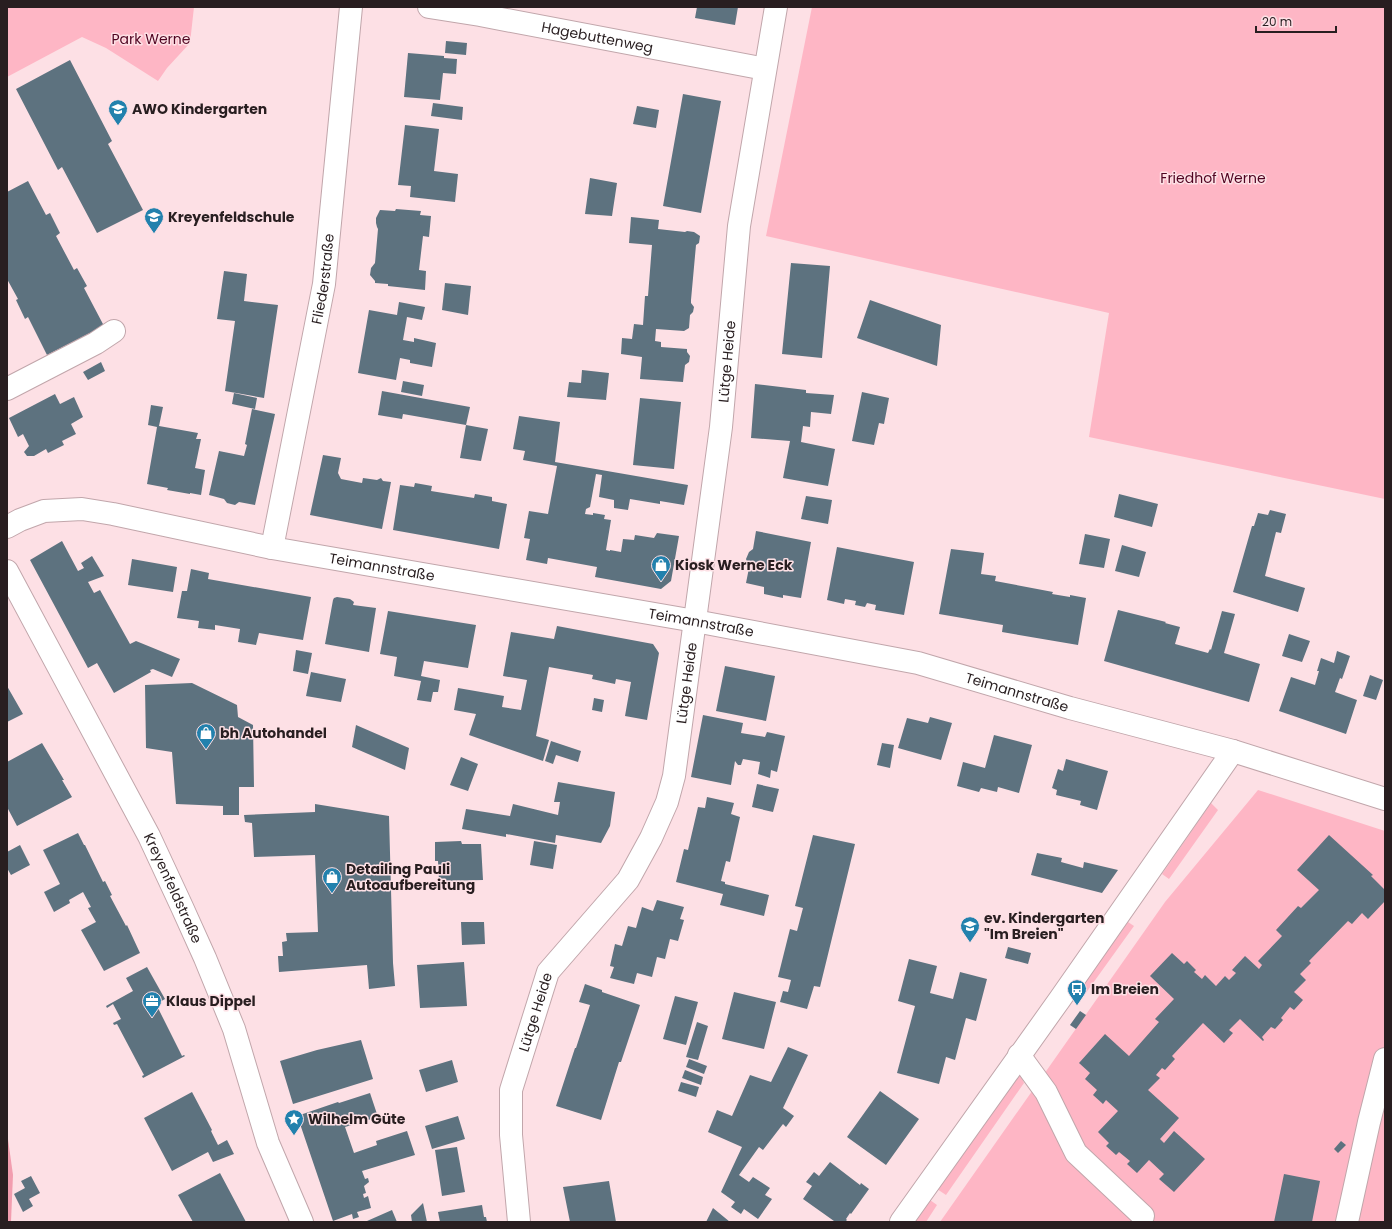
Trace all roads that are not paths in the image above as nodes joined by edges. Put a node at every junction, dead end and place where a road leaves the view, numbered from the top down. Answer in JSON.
{"nodes":[{"id":1,"x":351,"y":7,"type":"edge"},
{"id":2,"x":429,"y":7,"type":"edge"},
{"id":3,"x":776,"y":7,"type":"edge"},
{"id":4,"x":765,"y":69,"type":"junction"},
{"id":5,"x":114,"y":331,"type":"dead end"},
{"id":6,"x":7,"y":389,"type":"edge"},
{"id":7,"x":7,"y":527,"type":"edge"},
{"id":8,"x":272,"y":548,"type":"junction"},
{"id":9,"x":7,"y":571,"type":"edge"},
{"id":10,"x":695,"y":621,"type":"junction"},
{"id":11,"x":1233,"y":751,"type":"junction"},
{"id":12,"x":1385,"y":799,"type":"edge"},
{"id":13,"x":1019,"y":1055,"type":"junction"},
{"id":14,"x":1385,"y":1059,"type":"edge"},
{"id":15,"x":1143,"y":1216,"type":"dead end"},
{"id":16,"x":302,"y":1222,"type":"edge"},
{"id":17,"x":519,"y":1222,"type":"edge"},
{"id":18,"x":901,"y":1222,"type":"edge"},
{"id":19,"x":1347,"y":1222,"type":"edge"}],
"edges":[{"from":1,"to":8,"type":"street","name":"Fliederstraße"},
{"from":2,"to":4,"type":"street","name":"Hagebuttenweg"},
{"from":3,"to":4,"type":"street","name":"Lütge Heide"},
{"from":4,"to":10,"type":"street","name":"Lütge Heide"},
{"from":5,"to":6,"type":"street"},
{"from":7,"to":8,"type":"street","name":"Teimannstraße"},
{"from":8,"to":10,"type":"street","name":"Teimannstraße"},
{"from":9,"to":16,"type":"street","name":"Kreyenfeldstraße"},
{"from":10,"to":11,"type":"street","name":"Teimannstraße"},
{"from":10,"to":17,"type":"street","name":"Lütge Heide"},
{"from":11,"to":12,"type":"street","name":"Teimannstraße"},
{"from":11,"to":13,"type":"street"},
{"from":13,"to":15,"type":"street"},
{"from":13,"to":18,"type":"street"},
{"from":14,"to":19,"type":"street"}]}
